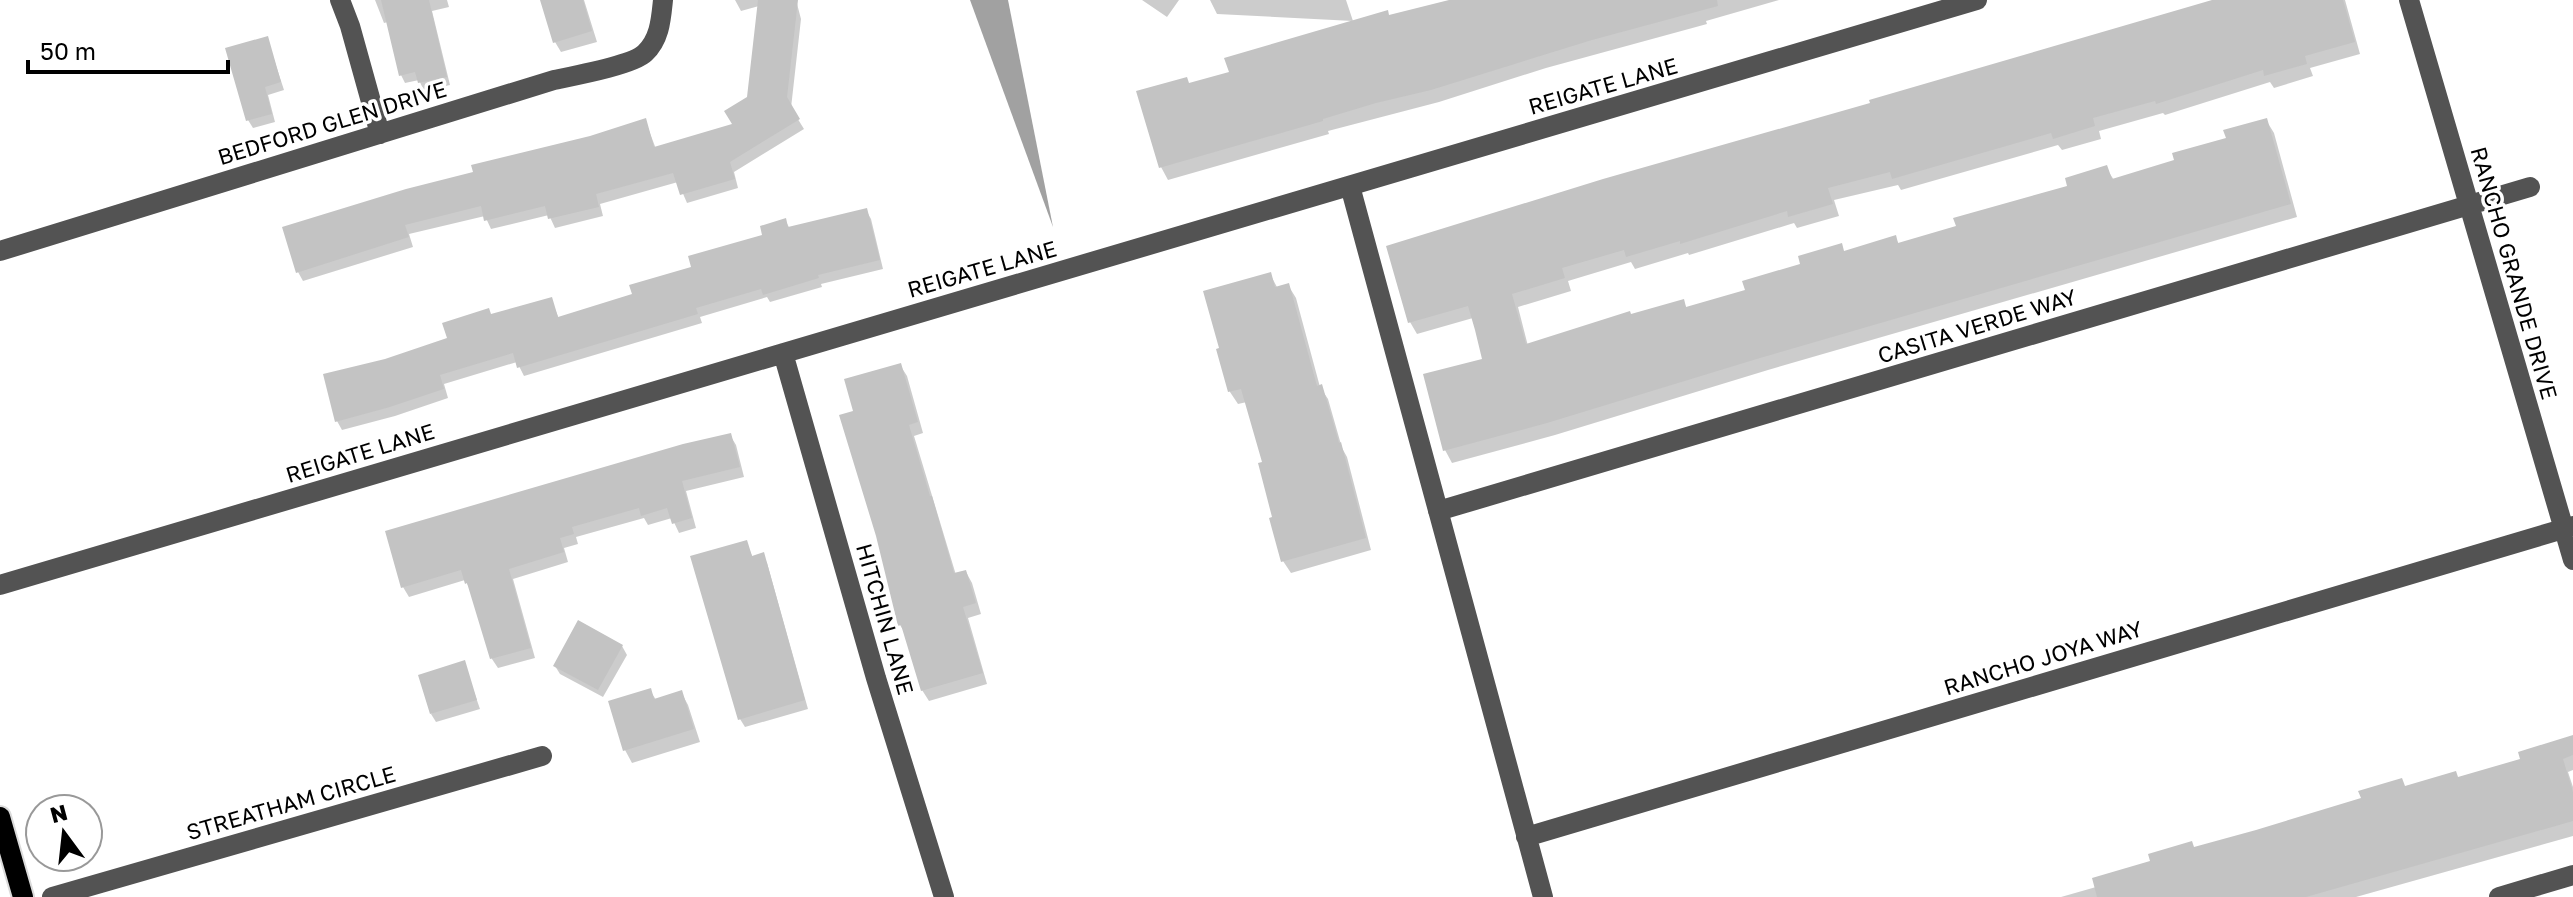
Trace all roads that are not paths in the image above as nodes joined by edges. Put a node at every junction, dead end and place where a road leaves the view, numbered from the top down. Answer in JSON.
{"nodes":[{"id":1,"x":340,"y":0,"type":"edge"},
{"id":2,"x":663,"y":0,"type":"edge"},
{"id":3,"x":1977,"y":0,"type":"edge"},
{"id":4,"x":2409,"y":0,"type":"edge"},
{"id":5,"x":380,"y":134,"type":"junction"},
{"id":6,"x":1350,"y":186,"type":"junction"},
{"id":7,"x":2530,"y":187,"type":"dead end"},
{"id":8,"x":2469,"y":204,"type":"junction"},
{"id":9,"x":0,"y":251,"type":"edge"},
{"id":10,"x":783,"y":353,"type":"junction"},
{"id":11,"x":1438,"y":511,"type":"junction"},
{"id":12,"x":2568,"y":527,"type":"edge"},
{"id":13,"x":2573,"y":560,"type":"edge"},
{"id":14,"x":0,"y":585,"type":"edge"},
{"id":15,"x":542,"y":756,"type":"dead end"},
{"id":16,"x":0,"y":817,"type":"edge"},
{"id":17,"x":1526,"y":837,"type":"junction"},
{"id":18,"x":2573,"y":875,"type":"edge"},
{"id":19,"x":23,"y":897,"type":"edge"},
{"id":20,"x":52,"y":897,"type":"edge"},
{"id":21,"x":944,"y":897,"type":"edge"},
{"id":22,"x":1543,"y":897,"type":"edge"},
{"id":23,"x":2499,"y":897,"type":"edge"}],
"edges":[{"from":1,"to":5,"type":"street"},
{"from":2,"to":5,"type":"street","name":"BEDFORD GLEN DRIVE"},
{"from":3,"to":6,"type":"street","name":"REIGATE LANE"},
{"from":4,"to":8,"type":"street","name":"RANCHO GRANDE DRIVE"},
{"from":5,"to":9,"type":"street","name":"BEDFORD GLEN DRIVE"},
{"from":6,"to":10,"type":"street","name":"REIGATE LANE"},
{"from":6,"to":11,"type":"street"},
{"from":7,"to":8,"type":"street","name":"CASITA VERDE WAY"},
{"from":8,"to":11,"type":"street","name":"CASITA VERDE WAY"},
{"from":8,"to":12,"type":"street","name":"RANCHO GRANDE DRIVE"},
{"from":10,"to":14,"type":"street","name":"REIGATE LANE"},
{"from":10,"to":21,"type":"street","name":"HITCHIN LANE"},
{"from":11,"to":17,"type":"street"},
{"from":12,"to":13,"type":"street","name":"RANCHO GRANDE DRIVE"},
{"from":12,"to":17,"type":"street","name":"RANCHO JOYA WAY"},
{"from":15,"to":20,"type":"street","name":"STREATHAM CIRCLE"},
{"from":16,"to":19,"type":"main road"},
{"from":17,"to":22,"type":"street"},
{"from":18,"to":23,"type":"street"}]}
